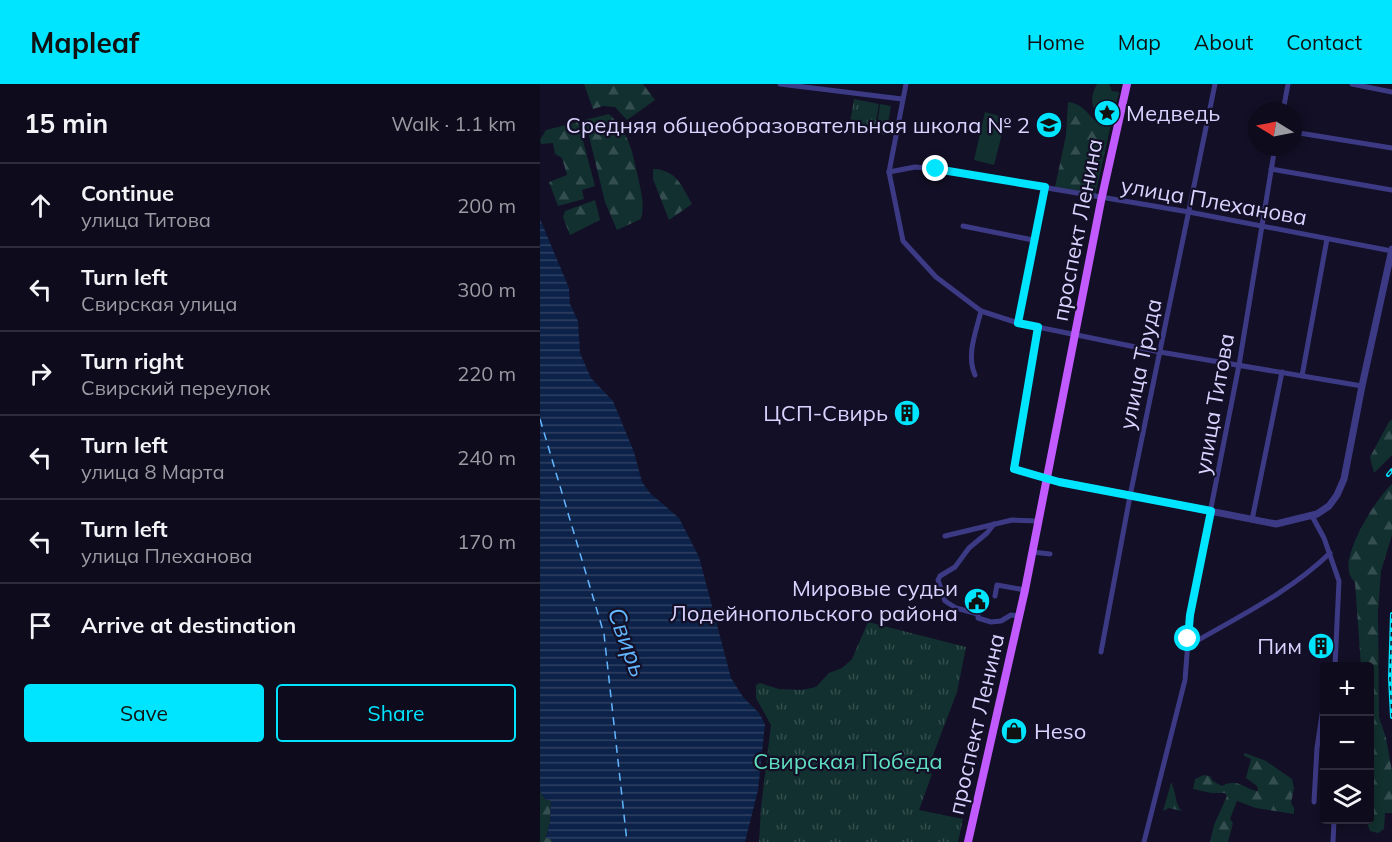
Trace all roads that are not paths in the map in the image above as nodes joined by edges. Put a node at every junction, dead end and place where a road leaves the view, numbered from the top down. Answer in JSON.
{"nodes":[{"id":1,"x":780,"y":84,"type":"edge"},
{"id":2,"x":906,"y":84,"type":"edge"},
{"id":3,"x":1127,"y":84,"type":"edge"},
{"id":4,"x":1215,"y":84,"type":"edge"},
{"id":5,"x":1288,"y":84,"type":"edge"},
{"id":6,"x":1352,"y":84,"type":"edge"},
{"id":7,"x":1392,"y":92,"type":"edge"},
{"id":8,"x":902,"y":99,"type":"junction"},
{"id":9,"x":1285,"y":102,"type":"edge"},
{"id":10,"x":1302,"y":133,"type":"edge"},
{"id":11,"x":1392,"y":148,"type":"edge"},
{"id":12,"x":1273,"y":156,"type":"edge"},
{"id":13,"x":1271,"y":169,"type":"junction"},
{"id":14,"x":889,"y":172,"type":"junction"},
{"id":15,"x":1045,"y":187,"type":"junction"},
{"id":16,"x":1392,"y":190,"type":"edge"},
{"id":17,"x":1102,"y":197,"type":"junction"},
{"id":18,"x":1189,"y":212,"type":"junction"},
{"id":19,"x":1261,"y":225,"type":"junction"},
{"id":20,"x":963,"y":226,"type":"dead end"},
{"id":21,"x":1327,"y":239,"type":"junction"},
{"id":22,"x":1034,"y":240,"type":"junction"},
{"id":23,"x":1392,"y":250,"type":"edge"},
{"id":24,"x":981,"y":311,"type":"junction"},
{"id":25,"x":1018,"y":323,"type":"junction"},
{"id":26,"x":1038,"y":327,"type":"junction"},
{"id":27,"x":1075,"y":334,"type":"junction"},
{"id":28,"x":1160,"y":352,"type":"junction"},
{"id":29,"x":1239,"y":365,"type":"junction"},
{"id":30,"x":1282,"y":372,"type":"junction"},
{"id":31,"x":975,"y":375,"type":"dead end"},
{"id":32,"x":1302,"y":376,"type":"junction"},
{"id":33,"x":1362,"y":386,"type":"junction"},
{"id":34,"x":1046,"y":479,"type":"junction"},
{"id":35,"x":1130,"y":496,"type":"junction"},
{"id":36,"x":1211,"y":511,"type":"junction"},
{"id":37,"x":1312,"y":516,"type":"junction"},
{"id":38,"x":1249,"y":519,"type":"junction"},
{"id":39,"x":1037,"y":521,"type":"junction"},
{"id":40,"x":994,"y":524,"type":"junction"},
{"id":41,"x":945,"y":536,"type":"dead end"},
{"id":42,"x":1032,"y":552,"type":"junction"},
{"id":43,"x":1330,"y":553,"type":"junction"},
{"id":44,"x":1050,"y":554,"type":"dead end"},
{"id":45,"x":1025,"y":590,"type":"junction"},
{"id":46,"x":995,"y":596,"type":"dead end"},
{"id":47,"x":1019,"y":616,"type":"junction"},
{"id":48,"x":1188,"y":646,"type":"junction"},
{"id":49,"x":1101,"y":652,"type":"dead end"},
{"id":50,"x":1335,"y":662,"type":"edge"},
{"id":51,"x":1322,"y":716,"type":"edge"},
{"id":52,"x":1314,"y":802,"type":"dead end"},
{"id":53,"x":1334,"y":824,"type":"edge"},
{"id":54,"x":968,"y":842,"type":"edge"},
{"id":55,"x":1144,"y":842,"type":"edge"},
{"id":56,"x":1333,"y":842,"type":"edge"}],
"edges":[{"from":1,"to":8,"type":"street"},
{"from":2,"to":8,"type":"street"},
{"from":3,"to":17,"type":"main road","name":"проспект Ленина"},
{"from":4,"to":18,"type":"street","name":"улица Труда"},
{"from":5,"to":9,"type":"street"},
{"from":6,"to":7,"type":"street"},
{"from":8,"to":14,"type":"street"},
{"from":10,"to":11,"type":"street"},
{"from":12,"to":13,"type":"street","name":"улица Титова"},
{"from":13,"to":16,"type":"street"},
{"from":13,"to":19,"type":"street","name":"улица Титова"},
{"from":14,"to":15,"type":"street","name":"улица Плеханова"},
{"from":14,"to":24,"type":"street"},
{"from":15,"to":17,"type":"street","name":"улица Плеханова"},
{"from":15,"to":22,"type":"street"},
{"from":17,"to":18,"type":"street","name":"улица Плеханова"},
{"from":17,"to":27,"type":"main road","name":"проспект Ленина"},
{"from":18,"to":19,"type":"street","name":"улица Плеханова"},
{"from":18,"to":28,"type":"street","name":"улица Труда"},
{"from":19,"to":21,"type":"street","name":"улица Плеханова"},
{"from":19,"to":29,"type":"street","name":"улица Титова"},
{"from":20,"to":22,"type":"street"},
{"from":21,"to":23,"type":"street","name":"улица Плеханова"},
{"from":21,"to":32,"type":"street"},
{"from":22,"to":25,"type":"street"},
{"from":23,"to":33,"type":"street"},
{"from":24,"to":25,"type":"street"},
{"from":24,"to":31,"type":"street"},
{"from":25,"to":26,"type":"street"},
{"from":26,"to":27,"type":"street"},
{"from":26,"to":34,"type":"street"},
{"from":27,"to":28,"type":"street"},
{"from":27,"to":34,"type":"main road","name":"проспект Ленина"},
{"from":28,"to":29,"type":"street"},
{"from":28,"to":35,"type":"street","name":"улица Труда"},
{"from":29,"to":30,"type":"street"},
{"from":29,"to":36,"type":"street","name":"улица Титова"},
{"from":30,"to":32,"type":"street"},
{"from":30,"to":38,"type":"street"},
{"from":32,"to":33,"type":"street"},
{"from":33,"to":37,"type":"street"},
{"from":34,"to":35,"type":"street"},
{"from":34,"to":39,"type":"main road","name":"проспект Ленина"},
{"from":35,"to":36,"type":"street"},
{"from":35,"to":49,"type":"street","name":"улица Труда"},
{"from":36,"to":38,"type":"street"},
{"from":36,"to":48,"type":"street","name":"улица Титова"},
{"from":37,"to":38,"type":"street"},
{"from":37,"to":43,"type":"street"},
{"from":39,"to":40,"type":"street"},
{"from":39,"to":42,"type":"main road","name":"проспект Ленина"},
{"from":40,"to":41,"type":"street"},
{"from":40,"to":47,"type":"street"},
{"from":42,"to":44,"type":"street"},
{"from":42,"to":45,"type":"main road","name":"проспект Ленина"},
{"from":43,"to":48,"type":"street"},
{"from":43,"to":50,"type":"street"},
{"from":45,"to":46,"type":"street"},
{"from":45,"to":47,"type":"main road","name":"проспект Ленина"},
{"from":47,"to":54,"type":"main road","name":"проспект Ленина"},
{"from":48,"to":55,"type":"street","name":"улица Титова"},
{"from":51,"to":52,"type":"street"},
{"from":53,"to":56,"type":"street"}]}
